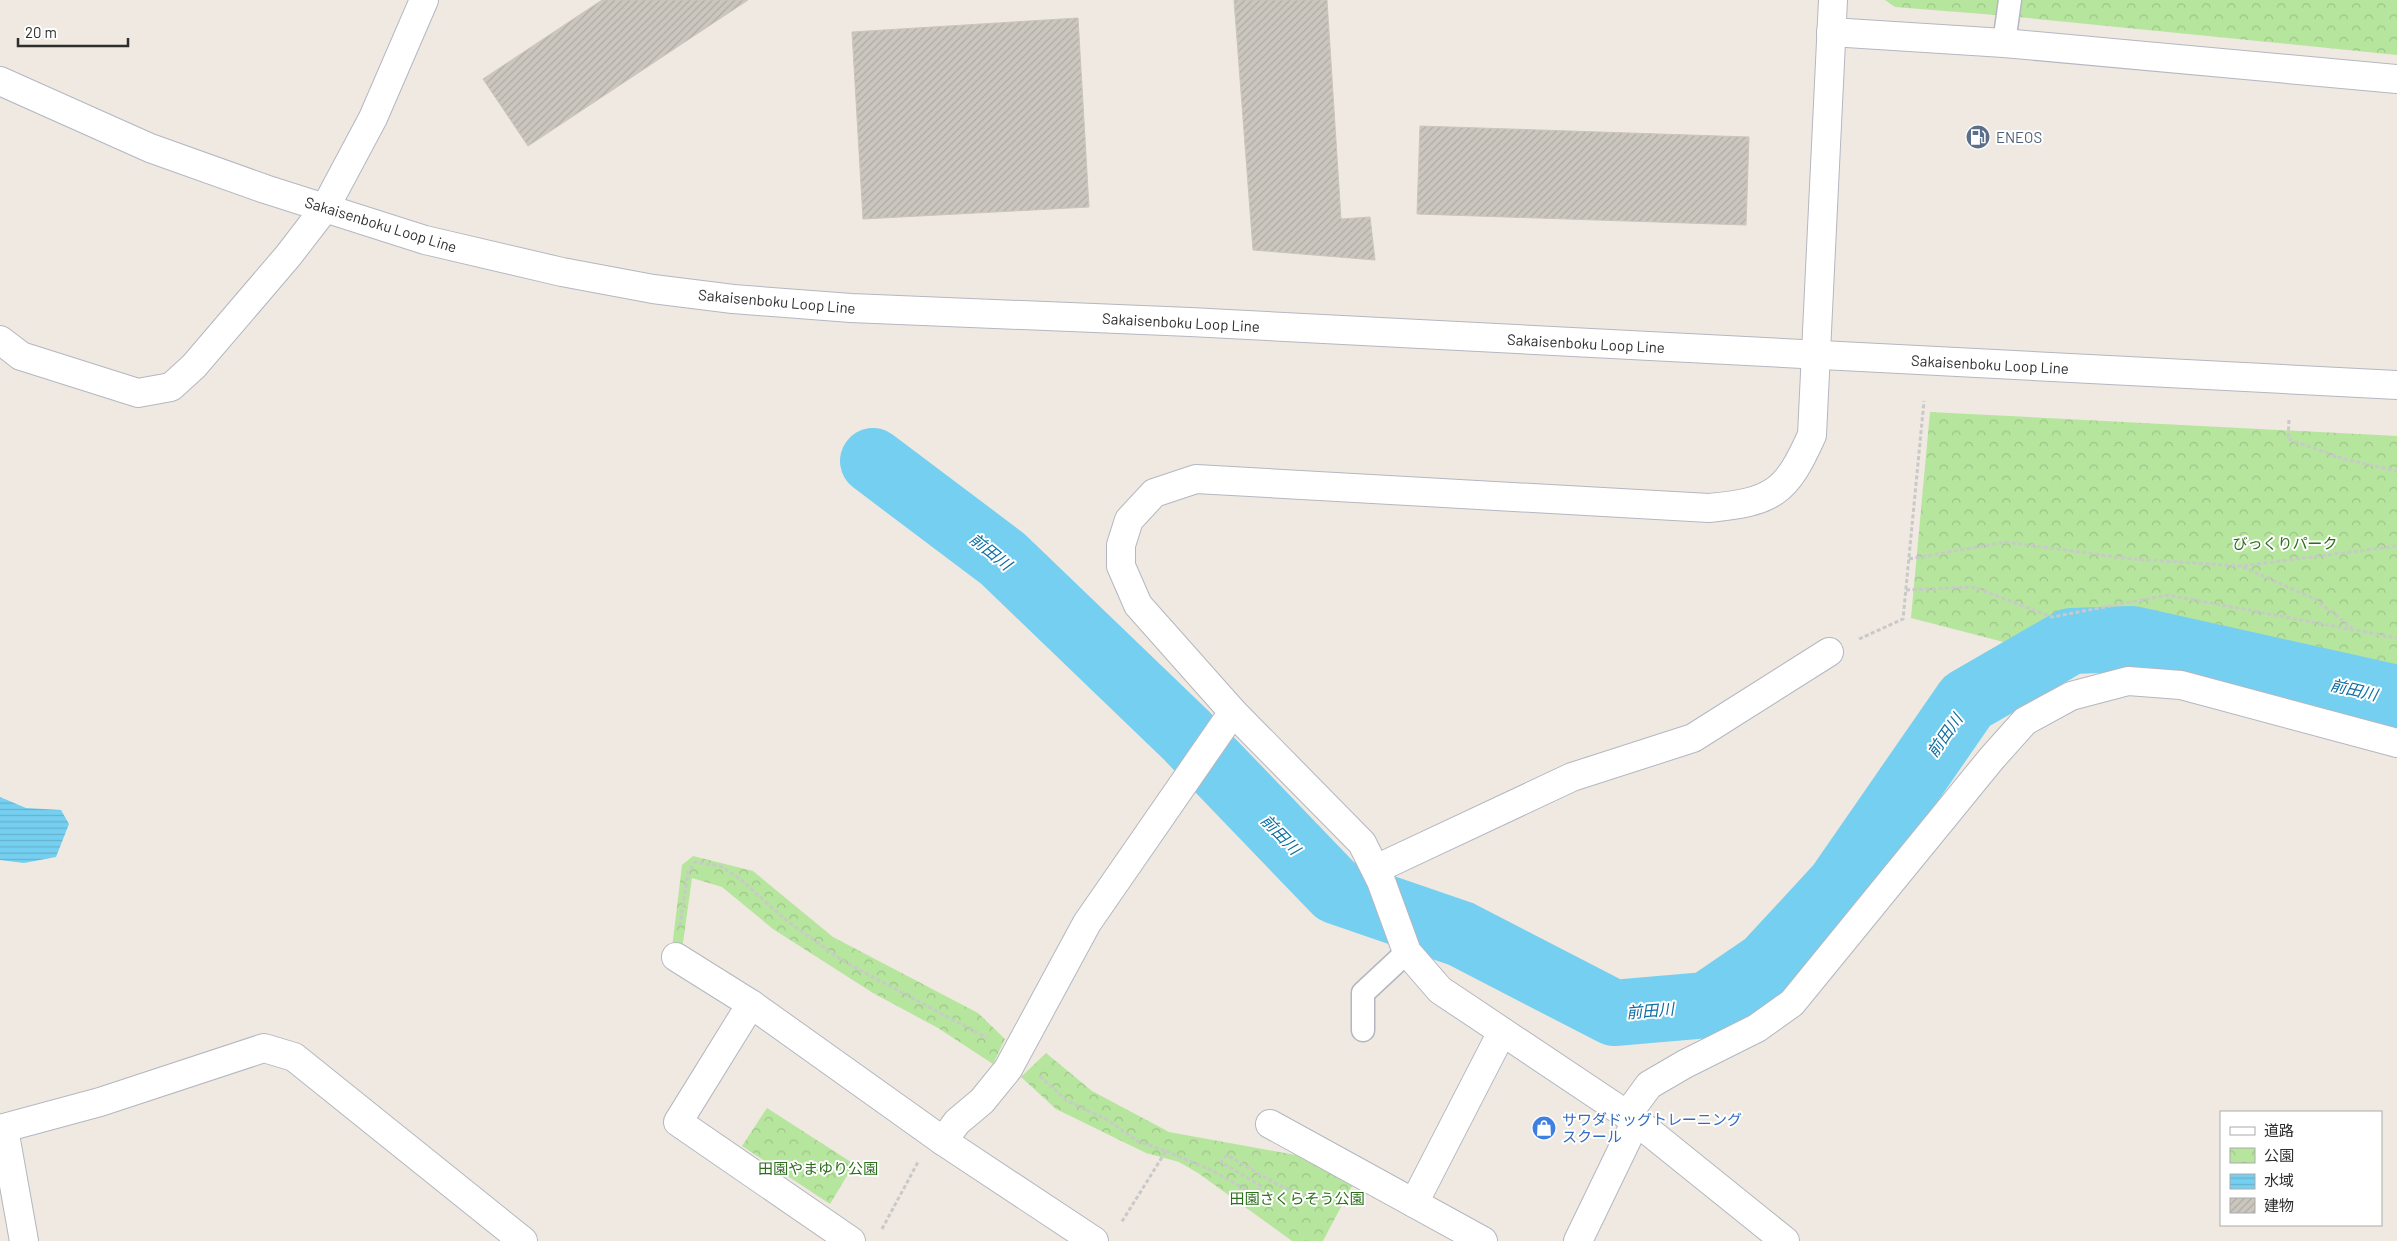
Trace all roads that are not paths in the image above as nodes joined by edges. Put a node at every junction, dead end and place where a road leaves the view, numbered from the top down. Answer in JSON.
{"nodes":[{"id":1,"x":424,"y":0,"type":"edge"},
{"id":2,"x":1833,"y":0,"type":"edge"},
{"id":3,"x":2010,"y":0,"type":"edge"},
{"id":4,"x":1831,"y":32,"type":"junction"},
{"id":5,"x":2004,"y":43,"type":"junction"},
{"id":6,"x":2397,"y":79,"type":"edge"},
{"id":7,"x":0,"y":81,"type":"edge"},
{"id":8,"x":325,"y":208,"type":"junction"},
{"id":9,"x":0,"y":340,"type":"edge"},
{"id":10,"x":1817,"y":354,"type":"junction"},
{"id":11,"x":2397,"y":385,"type":"edge"},
{"id":12,"x":1829,"y":652,"type":"road end"},
{"id":13,"x":1234,"y":712,"type":"junction"},
{"id":14,"x":2397,"y":743,"type":"edge"},
{"id":15,"x":1378,"y":875,"type":"junction"},
{"id":16,"x":1404,"y":946,"type":"junction"},
{"id":17,"x":676,"y":957,"type":"road end"},
{"id":18,"x":751,"y":1004,"type":"junction"},
{"id":19,"x":1363,"y":1030,"type":"dead end"},
{"id":20,"x":1502,"y":1032,"type":"junction"},
{"id":21,"x":1632,"y":1118,"type":"junction"},
{"id":22,"x":1270,"y":1124,"type":"dead end"},
{"id":23,"x":2,"y":1129,"type":"edge"},
{"id":24,"x":938,"y":1137,"type":"junction"},
{"id":25,"x":1414,"y":1203,"type":"junction"},
{"id":26,"x":24,"y":1241,"type":"edge"},
{"id":27,"x":523,"y":1241,"type":"edge"},
{"id":28,"x":851,"y":1241,"type":"edge"},
{"id":29,"x":1094,"y":1241,"type":"edge"},
{"id":30,"x":1483,"y":1241,"type":"edge"},
{"id":31,"x":1578,"y":1241,"type":"edge"},
{"id":32,"x":1785,"y":1241,"type":"edge"}],
"edges":[{"from":1,"to":8,"type":"street"},
{"from":2,"to":4,"type":"street"},
{"from":3,"to":5,"type":"lane"},
{"from":4,"to":5,"type":"street"},
{"from":4,"to":10,"type":"street"},
{"from":5,"to":6,"type":"street"},
{"from":7,"to":8,"type":"street","name":"Sakaisenboku Loop Line"},
{"from":8,"to":9,"type":"street"},
{"from":8,"to":10,"type":"street","name":"Sakaisenboku Loop Line"},
{"from":10,"to":11,"type":"street","name":"Sakaisenboku Loop Line"},
{"from":10,"to":13,"type":"street"},
{"from":12,"to":15,"type":"street"},
{"from":13,"to":15,"type":"street"},
{"from":13,"to":24,"type":"street"},
{"from":14,"to":21,"type":"street"},
{"from":15,"to":16,"type":"street"},
{"from":16,"to":19,"type":"lane"},
{"from":16,"to":20,"type":"street"},
{"from":17,"to":18,"type":"street"},
{"from":18,"to":24,"type":"street"},
{"from":18,"to":28,"type":"street"},
{"from":20,"to":21,"type":"street"},
{"from":20,"to":25,"type":"street"},
{"from":21,"to":31,"type":"street"},
{"from":21,"to":32,"type":"street"},
{"from":22,"to":25,"type":"street"},
{"from":23,"to":26,"type":"street"},
{"from":23,"to":27,"type":"street"},
{"from":24,"to":29,"type":"street"},
{"from":25,"to":30,"type":"street"}]}
